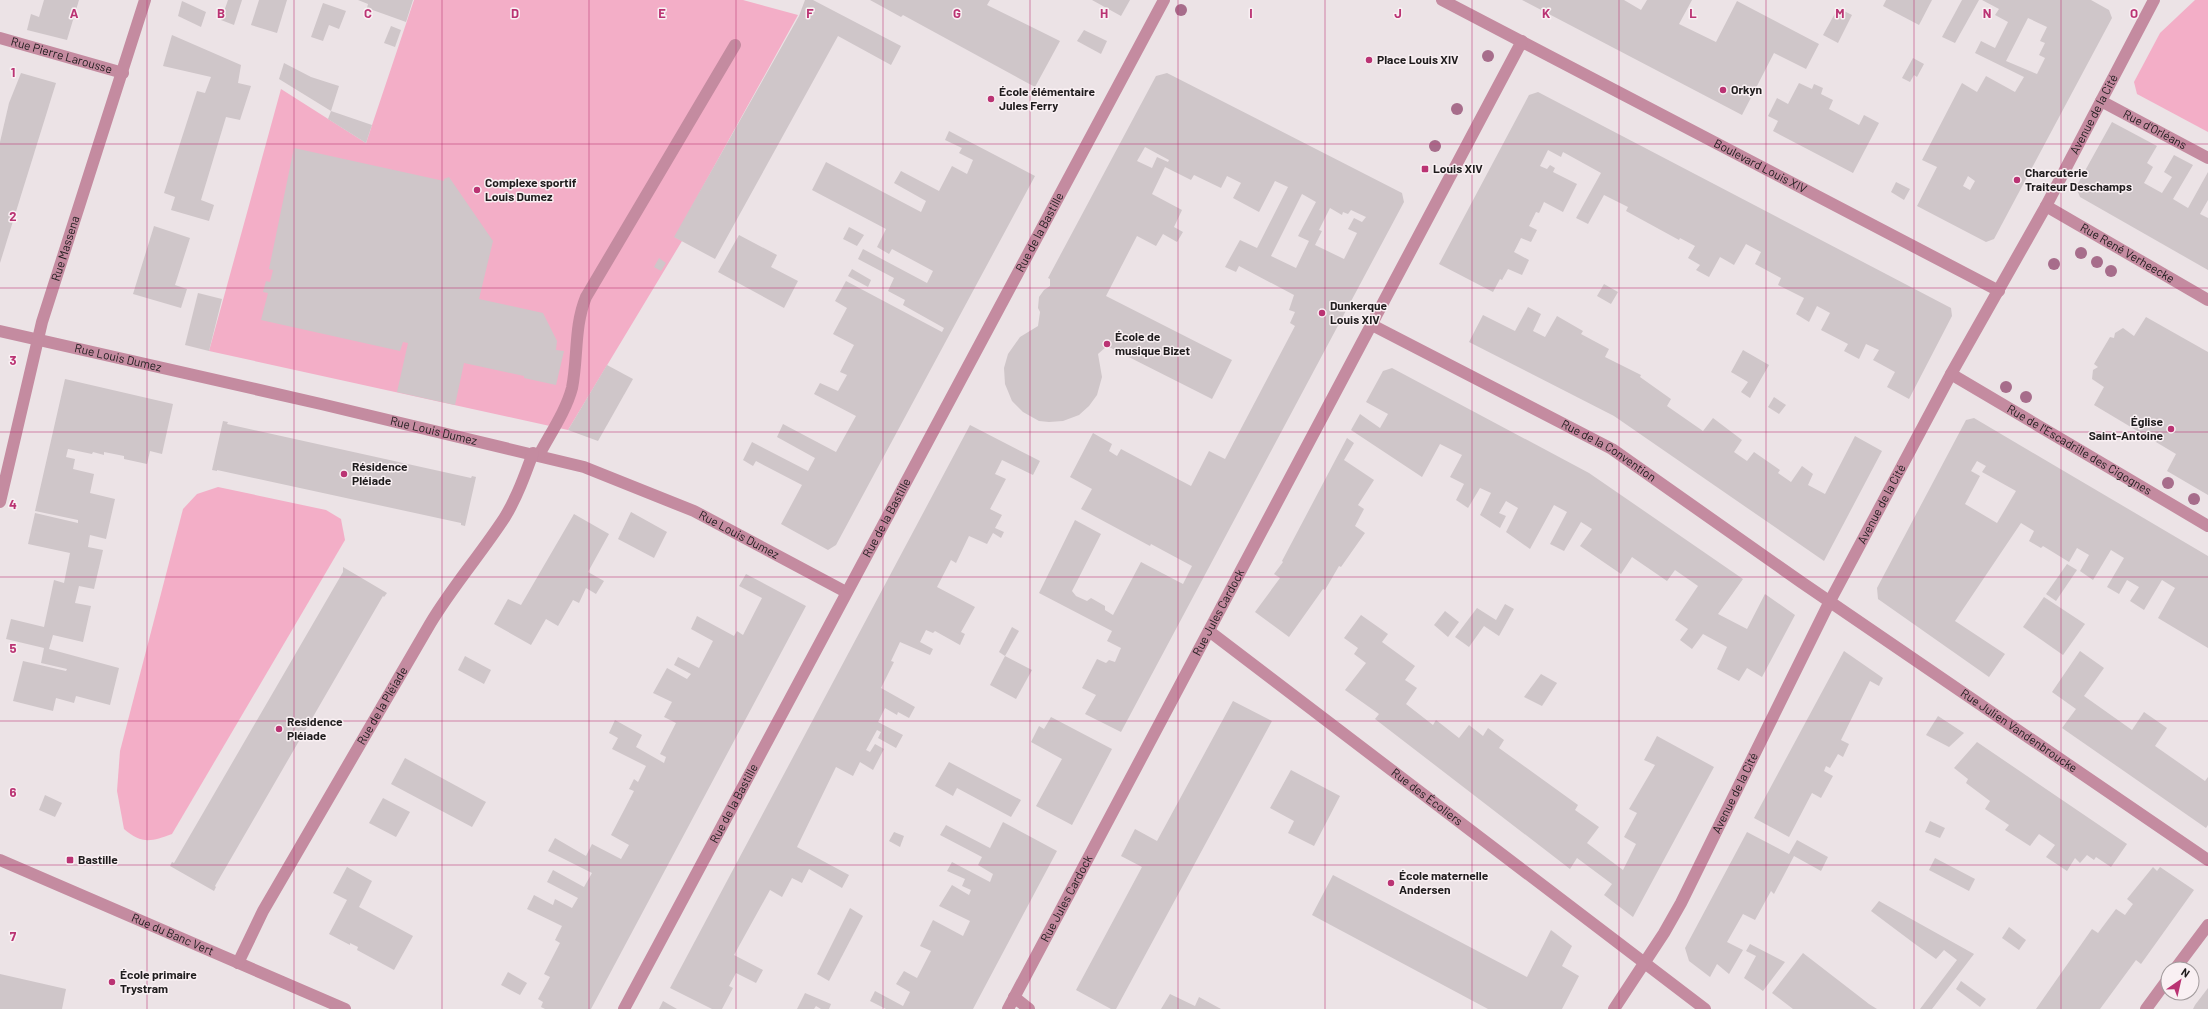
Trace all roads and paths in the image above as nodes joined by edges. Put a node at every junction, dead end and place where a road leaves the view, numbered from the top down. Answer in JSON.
{"nodes":[{"id":1,"x":145,"y":0,"type":"edge"},
{"id":2,"x":1164,"y":0,"type":"edge"},
{"id":3,"x":1442,"y":0,"type":"edge"},
{"id":4,"x":2152,"y":1,"type":"edge"},
{"id":5,"x":0,"y":38,"type":"edge"},
{"id":6,"x":1522,"y":42,"type":"junction"},
{"id":7,"x":735,"y":45,"type":"dead end"},
{"id":8,"x":123,"y":73,"type":"junction"},
{"id":9,"x":2101,"y":101,"type":"junction"},
{"id":10,"x":2208,"y":158,"type":"edge"},
{"id":11,"x":2046,"y":206,"type":"junction"},
{"id":12,"x":1999,"y":291,"type":"junction"},
{"id":13,"x":2208,"y":300,"type":"edge"},
{"id":14,"x":1372,"y":325,"type":"junction"},
{"id":15,"x":0,"y":331,"type":"edge"},
{"id":16,"x":37,"y":339,"type":"junction"},
{"id":17,"x":1951,"y":374,"type":"junction"},
{"id":18,"x":536,"y":454,"type":"junction"},
{"id":19,"x":0,"y":502,"type":"edge"},
{"id":20,"x":2208,"y":526,"type":"edge"},
{"id":21,"x":846,"y":592,"type":"junction"},
{"id":22,"x":1830,"y":601,"type":"junction"},
{"id":23,"x":1209,"y":631,"type":"junction"},
{"id":24,"x":0,"y":860,"type":"edge"},
{"id":25,"x":2208,"y":860,"type":"edge"},
{"id":26,"x":2208,"y":925,"type":"edge"},
{"id":27,"x":2181,"y":961,"type":"edge"},
{"id":28,"x":1644,"y":962,"type":"junction"},
{"id":29,"x":238,"y":963,"type":"junction"},
{"id":30,"x":2160,"y":990,"type":"edge"},
{"id":31,"x":1014,"y":997,"type":"junction"},
{"id":32,"x":345,"y":1009,"type":"edge"},
{"id":33,"x":624,"y":1009,"type":"edge"},
{"id":34,"x":1008,"y":1009,"type":"edge"},
{"id":35,"x":1030,"y":1009,"type":"edge"},
{"id":36,"x":1614,"y":1009,"type":"edge"},
{"id":37,"x":1705,"y":1009,"type":"edge"},
{"id":38,"x":2146,"y":1009,"type":"edge"}],
"edges":[{"from":1,"to":8,"type":"street","name":"Rue Massena"},
{"from":2,"to":21,"type":"street","name":"Rue de la Bastille"},
{"from":3,"to":6,"type":"street"},
{"from":4,"to":9,"type":"street","name":"Avenue de la Cité"},
{"from":5,"to":8,"type":"street","name":"Rue Pierre Larousse"},
{"from":6,"to":12,"type":"street","name":"Boulevard Louis XIV"},
{"from":6,"to":14,"type":"street","name":"Rue Jules Cardock"},
{"from":7,"to":18,"type":"street","name":"Rue de la Pléiade"},
{"from":8,"to":16,"type":"street","name":"Rue Massena"},
{"from":9,"to":10,"type":"street","name":"Rue d'Orléans"},
{"from":9,"to":11,"type":"street","name":"Avenue de la Cité"},
{"from":11,"to":12,"type":"street","name":"Avenue de la Cité"},
{"from":11,"to":13,"type":"street","name":"Rue René Verheecke"},
{"from":12,"to":17,"type":"street","name":"Avenue de la Cité"},
{"from":14,"to":22,"type":"street","name":"Rue de la Convention"},
{"from":14,"to":23,"type":"street","name":"Rue Jules Cardock"},
{"from":15,"to":16,"type":"street","name":"Rue Louis Dumez"},
{"from":16,"to":18,"type":"street","name":"Rue Louis Dumez"},
{"from":16,"to":19,"type":"street","name":"Rue Massena"},
{"from":17,"to":20,"type":"street","name":"Rue de l'Escadrille des Cigognes"},
{"from":17,"to":22,"type":"street","name":"Avenue de la Cité"},
{"from":18,"to":21,"type":"street","name":"Rue Louis Dumez"},
{"from":18,"to":29,"type":"street","name":"Rue de la Pléiade"},
{"from":21,"to":33,"type":"street","name":"Rue de la Bastille"},
{"from":22,"to":25,"type":"street","name":"Rue Julien Vandenbroucke"},
{"from":22,"to":28,"type":"street","name":"Avenue de la Cité"},
{"from":23,"to":28,"type":"street","name":"Rue des Écoliers"},
{"from":23,"to":31,"type":"street","name":"Rue Jules Cardock"},
{"from":24,"to":29,"type":"street","name":"Rue du Banc Vert"},
{"from":26,"to":27,"type":"street"},
{"from":28,"to":36,"type":"street","name":"Avenue de la Cité"},
{"from":28,"to":37,"type":"street","name":"Rue des Écoliers"},
{"from":29,"to":32,"type":"street","name":"Rue du Banc Vert"},
{"from":30,"to":38,"type":"street"},
{"from":31,"to":34,"type":"street","name":"Rue Jules Cardock"},
{"from":31,"to":35,"type":"street"}]}
